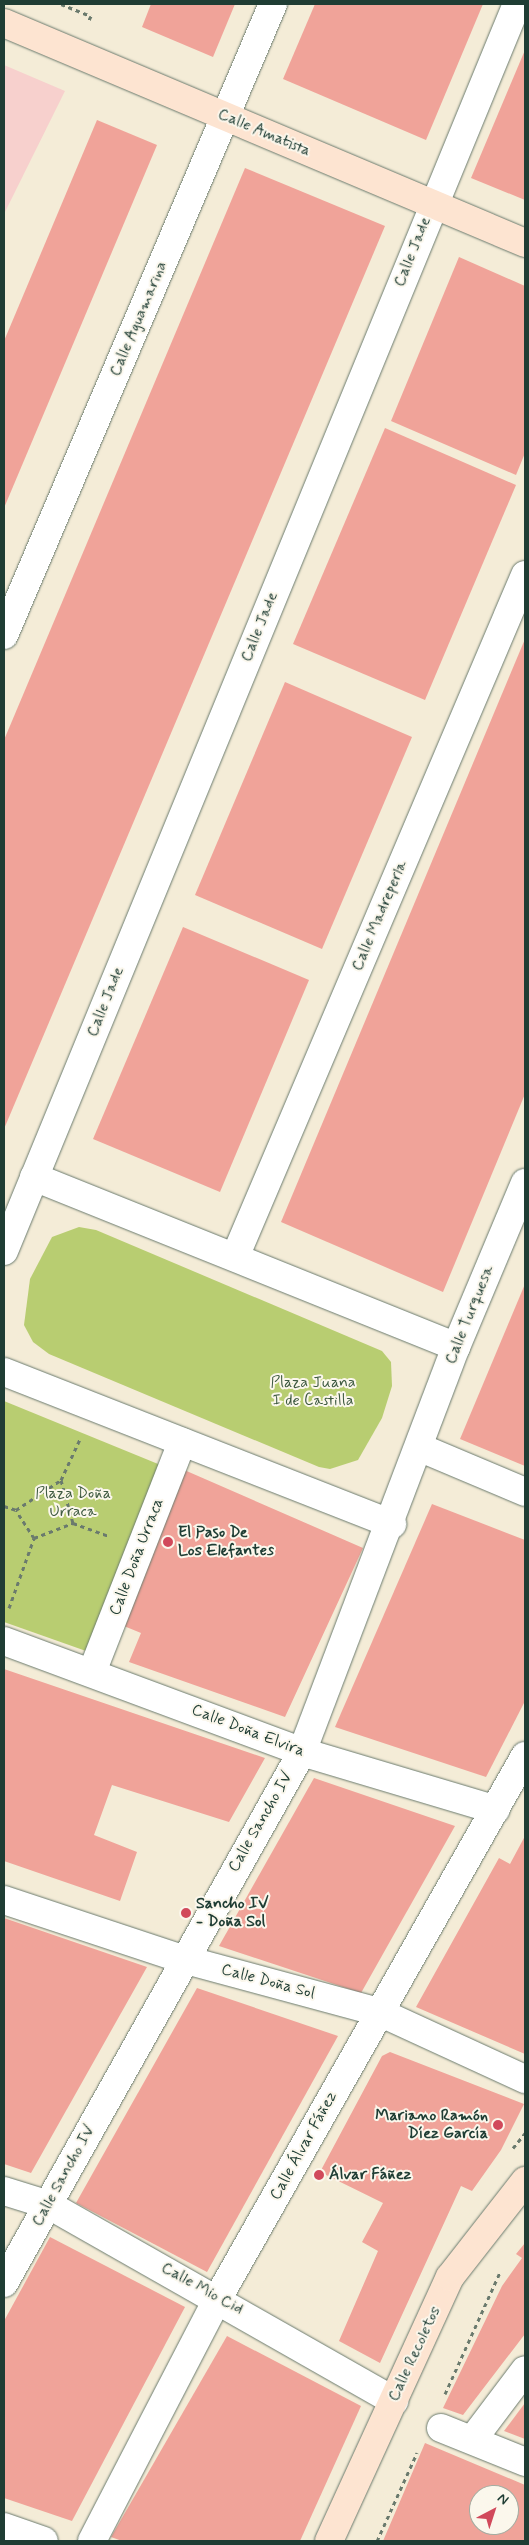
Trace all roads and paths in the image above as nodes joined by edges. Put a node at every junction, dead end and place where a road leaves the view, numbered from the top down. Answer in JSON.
{"nodes":[{"id":1,"x":60,"y":4,"type":"edge"},
{"id":2,"x":273,"y":4,"type":"edge"},
{"id":3,"x":517,"y":4,"type":"edge"},
{"id":4,"x":91,"y":16,"type":"dead end"},
{"id":5,"x":4,"y":23,"type":"edge"},
{"id":6,"x":226,"y":117,"type":"junction"},
{"id":7,"x":433,"y":204,"type":"junction"},
{"id":8,"x":525,"y":243,"type":"edge"},
{"id":9,"x":525,"y":575,"type":"edge"},
{"id":10,"x":4,"y":634,"type":"edge"},
{"id":11,"x":34,"y":1177,"type":"junction"},
{"id":12,"x":525,"y":1183,"type":"edge"},
{"id":13,"x":4,"y":1251,"type":"edge"},
{"id":14,"x":235,"y":1258,"type":"junction"},
{"id":15,"x":456,"y":1347,"type":"junction"},
{"id":16,"x":4,"y":1372,"type":"edge"},
{"id":17,"x":83,"y":1433,"type":"dead end"},
{"id":18,"x":182,"y":1442,"type":"junction"},
{"id":19,"x":421,"y":1448,"type":"junction"},
{"id":20,"x":61,"y":1480,"type":"junction"},
{"id":21,"x":525,"y":1492,"type":"edge"},
{"id":22,"x":4,"y":1506,"type":"edge"},
{"id":23,"x":16,"y":1510,"type":"junction"},
{"id":24,"x":73,"y":1523,"type":"junction"},
{"id":25,"x":392,"y":1524,"type":"junction"},
{"id":26,"x":34,"y":1538,"type":"junction"},
{"id":27,"x":139,"y":1553,"type":"junction"},
{"id":28,"x":7,"y":1613,"type":"dead end"},
{"id":29,"x":4,"y":1641,"type":"edge"},
{"id":30,"x":92,"y":1672,"type":"junction"},
{"id":31,"x":302,"y":1752,"type":"junction"},
{"id":32,"x":525,"y":1756,"type":"edge"},
{"id":33,"x":496,"y":1810,"type":"junction"},
{"id":34,"x":4,"y":1900,"type":"edge"},
{"id":35,"x":182,"y":1959,"type":"junction"},
{"id":36,"x":379,"y":2012,"type":"junction"},
{"id":37,"x":525,"y":2079,"type":"edge"},
{"id":38,"x":525,"y":2182,"type":"edge"},
{"id":39,"x":4,"y":2191,"type":"edge"},
{"id":40,"x":49,"y":2205,"type":"junction"},
{"id":41,"x":505,"y":2262,"type":"dead end"},
{"id":42,"x":4,"y":2283,"type":"edge"},
{"id":43,"x":218,"y":2298,"type":"junction"},
{"id":44,"x":525,"y":2370,"type":"edge"},
{"id":45,"x":394,"y":2400,"type":"junction"},
{"id":46,"x":442,"y":2400,"type":"dead end"},
{"id":47,"x":441,"y":2428,"type":"dead end"},
{"id":48,"x":473,"y":2439,"type":"junction"},
{"id":49,"x":419,"y":2449,"type":"dead end"},
{"id":50,"x":525,"y":2462,"type":"edge"},
{"id":51,"x":4,"y":2527,"type":"edge"},
{"id":52,"x":44,"y":2541,"type":"edge"},
{"id":53,"x":92,"y":2541,"type":"edge"},
{"id":54,"x":329,"y":2541,"type":"edge"},
{"id":55,"x":377,"y":2541,"type":"edge"}],
"edges":[{"from":1,"to":4,"type":"path"},
{"from":2,"to":6,"type":"street","name":"Calle Aguamarina"},
{"from":3,"to":7,"type":"street","name":"Calle Jade"},
{"from":5,"to":6,"type":"main road","name":"Calle Amatista"},
{"from":6,"to":7,"type":"main road","name":"Calle Amatista"},
{"from":6,"to":10,"type":"street","name":"Calle Aguamarina"},
{"from":7,"to":8,"type":"main road","name":"Calle Amatista"},
{"from":7,"to":11,"type":"street","name":"Calle Jade"},
{"from":9,"to":14,"type":"street","name":"Calle Madreperla"},
{"from":11,"to":13,"type":"street","name":"Calle Jade"},
{"from":11,"to":14,"type":"street"},
{"from":12,"to":15,"type":"street","name":"Calle Turquesa"},
{"from":14,"to":15,"type":"street"},
{"from":15,"to":19,"type":"street","name":"Calle Turquesa"},
{"from":16,"to":18,"type":"street"},
{"from":17,"to":20,"type":"path"},
{"from":18,"to":25,"type":"street"},
{"from":18,"to":27,"type":"street","name":"Calle Doña Urraca"},
{"from":19,"to":21,"type":"street"},
{"from":19,"to":25,"type":"street","name":"Calle Sancho IV"},
{"from":20,"to":23,"type":"path"},
{"from":20,"to":24,"type":"path"},
{"from":22,"to":23,"type":"path"},
{"from":23,"to":26,"type":"path"},
{"from":24,"to":26,"type":"path"},
{"from":24,"to":27,"type":"path"},
{"from":25,"to":31,"type":"street","name":"Calle Sancho IV"},
{"from":26,"to":28,"type":"path"},
{"from":27,"to":30,"type":"street","name":"Calle Doña Urraca"},
{"from":29,"to":30,"type":"street","name":"Calle Doña Elvira"},
{"from":30,"to":31,"type":"street","name":"Calle Doña Elvira"},
{"from":31,"to":33,"type":"street","name":"Calle Doña Elvira"},
{"from":31,"to":35,"type":"street","name":"Calle Sancho IV"},
{"from":32,"to":33,"type":"street","name":"Calle Álvar Fáñez"},
{"from":33,"to":36,"type":"street","name":"Calle Álvar Fáñez"},
{"from":34,"to":35,"type":"street","name":"Calle Doña Sol"},
{"from":35,"to":36,"type":"street","name":"Calle Doña Sol"},
{"from":35,"to":40,"type":"street","name":"Calle Sancho IV"},
{"from":36,"to":37,"type":"street","name":"Calle Doña Sol"},
{"from":36,"to":43,"type":"street","name":"Calle Álvar Fáñez"},
{"from":38,"to":45,"type":"main road","name":"Calle Recoletos"},
{"from":39,"to":40,"type":"street","name":"Calle Mio Cid"},
{"from":40,"to":42,"type":"street","name":"Calle Sancho IV"},
{"from":40,"to":43,"type":"street","name":"Calle Mio Cid"},
{"from":41,"to":46,"type":"path"},
{"from":43,"to":45,"type":"street","name":"Calle Mio Cid"},
{"from":43,"to":53,"type":"street","name":"Calle Álvar Fáñez"},
{"from":44,"to":48,"type":"street"},
{"from":45,"to":54,"type":"main road","name":"Calle Recoletos"},
{"from":47,"to":48,"type":"street"},
{"from":48,"to":50,"type":"street"},
{"from":49,"to":55,"type":"path"},
{"from":51,"to":52,"type":"street"}]}
